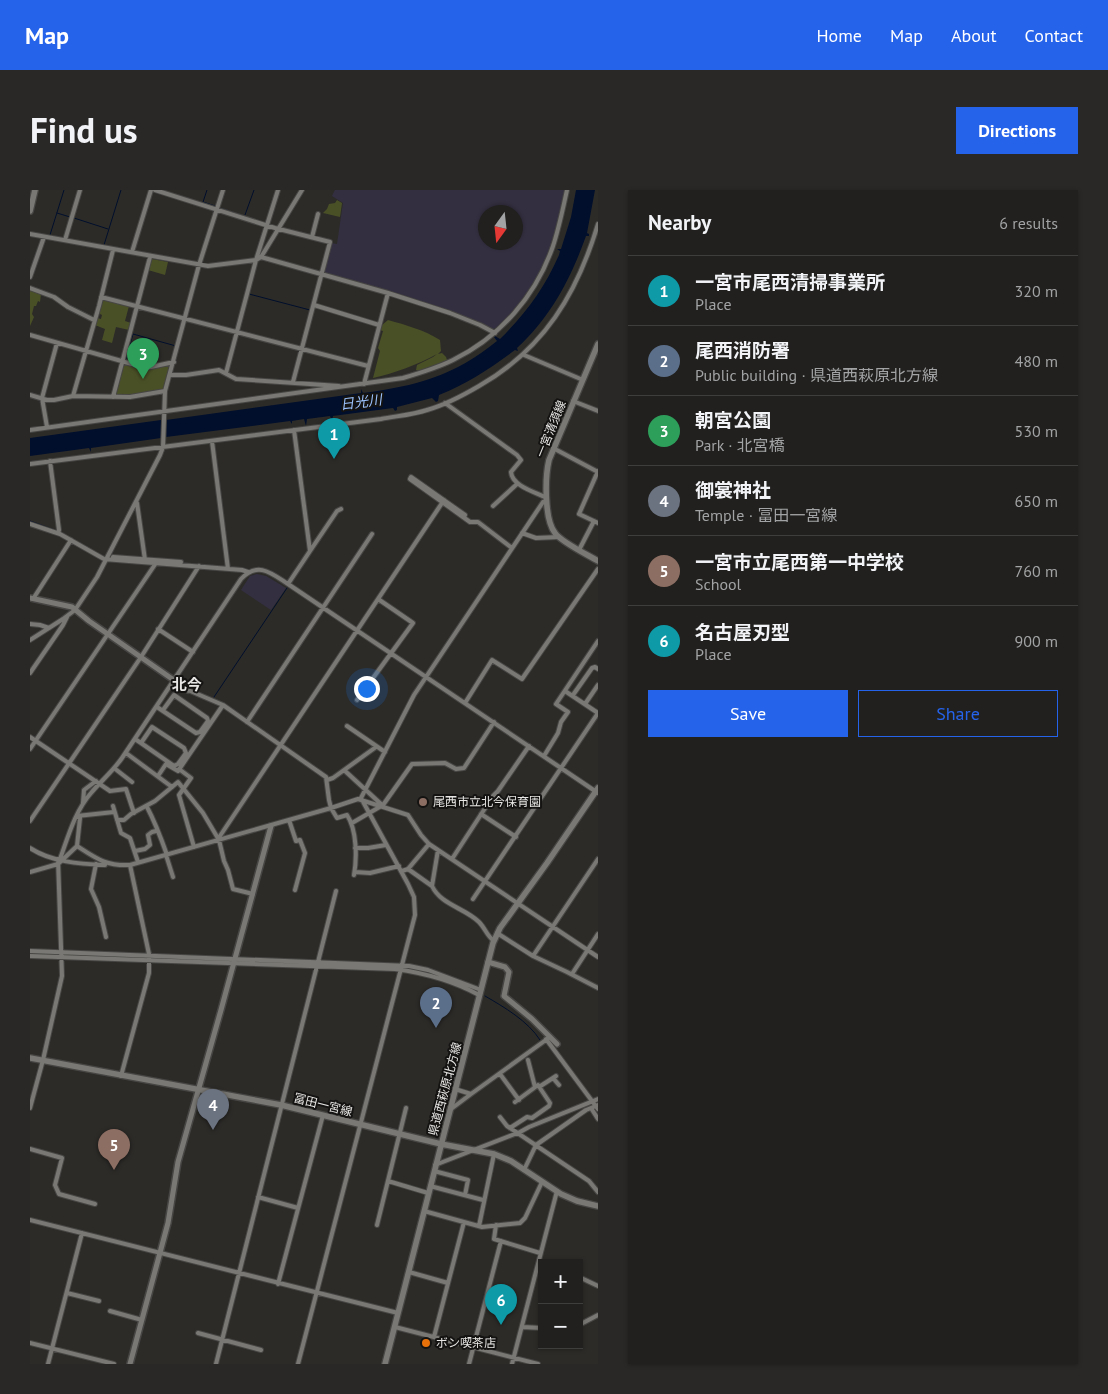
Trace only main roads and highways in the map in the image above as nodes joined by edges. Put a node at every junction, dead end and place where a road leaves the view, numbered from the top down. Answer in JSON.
{"nodes":[{"id":1,"x":35,"y":190,"type":"edge"},
{"id":2,"x":30,"y":211,"type":"edge"},
{"id":3,"x":598,"y":344,"type":"edge"},
{"id":4,"x":596,"y":358,"type":"edge"},
{"id":5,"x":598,"y":561,"type":"edge"},
{"id":6,"x":597,"y":791,"type":"edge"},
{"id":7,"x":30,"y":1058,"type":"edge"},
{"id":8,"x":441,"y":1144,"type":"junction"},
{"id":9,"x":597,"y":1204,"type":"edge"},
{"id":10,"x":385,"y":1364,"type":"edge"}],
"edges":[{"from":1,"to":2,"type":"main road"},
{"from":3,"to":4,"type":"main road","name":"一宮清須線"},
{"from":4,"to":5,"type":"main road","name":"一宮清須線"},
{"from":6,"to":8,"type":"main road","name":"県道西萩原北方線"},
{"from":7,"to":8,"type":"main road","name":"冨田一宮線"},
{"from":8,"to":9,"type":"main road","name":"冨田一宮線"},
{"from":8,"to":10,"type":"main road","name":"県道西萩原北方線"}]}
